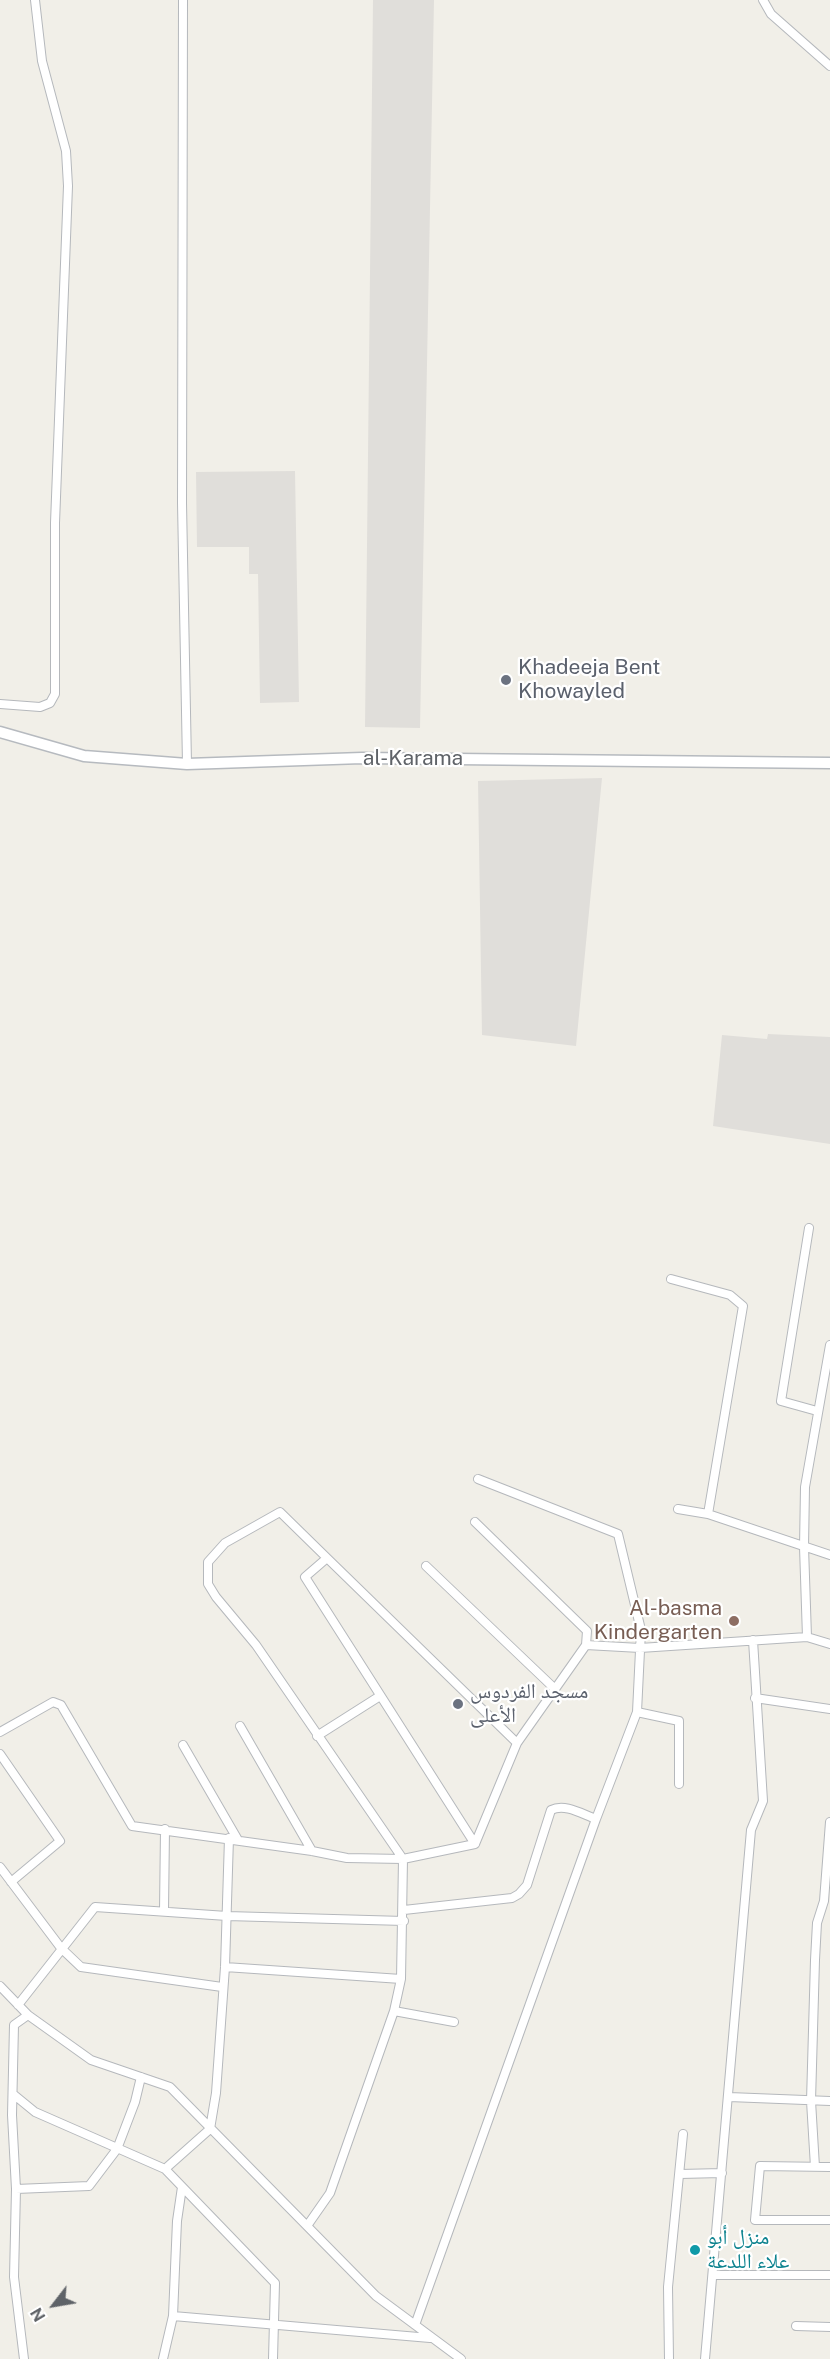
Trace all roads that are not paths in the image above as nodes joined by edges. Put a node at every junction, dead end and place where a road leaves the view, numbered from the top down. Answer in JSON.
{"nodes":[{"id":1,"x":35,"y":0,"type":"edge"},
{"id":2,"x":183,"y":0,"type":"edge"},
{"id":3,"x":763,"y":0,"type":"edge"},
{"id":4,"x":830,"y":66,"type":"edge"},
{"id":5,"x":0,"y":704,"type":"edge"},
{"id":6,"x":0,"y":732,"type":"edge"},
{"id":7,"x":830,"y":763,"type":"edge"},
{"id":8,"x":187,"y":764,"type":"junction"},
{"id":9,"x":809,"y":1228,"type":"dead end"},
{"id":10,"x":671,"y":1279,"type":"dead end"},
{"id":11,"x":830,"y":1345,"type":"edge"},
{"id":12,"x":817,"y":1411,"type":"junction"},
{"id":13,"x":478,"y":1479,"type":"dead end"},
{"id":14,"x":678,"y":1509,"type":"dead end"},
{"id":15,"x":708,"y":1514,"type":"junction"},
{"id":16,"x":475,"y":1522,"type":"dead end"},
{"id":17,"x":804,"y":1547,"type":"junction"},
{"id":18,"x":830,"y":1555,"type":"edge"},
{"id":19,"x":327,"y":1558,"type":"junction"},
{"id":20,"x":426,"y":1566,"type":"dead end"},
{"id":21,"x":807,"y":1637,"type":"junction"},
{"id":22,"x":753,"y":1640,"type":"junction"},
{"id":23,"x":830,"y":1644,"type":"edge"},
{"id":24,"x":586,"y":1645,"type":"junction"},
{"id":25,"x":640,"y":1648,"type":"junction"},
{"id":26,"x":555,"y":1689,"type":"junction"},
{"id":27,"x":380,"y":1696,"type":"junction"},
{"id":28,"x":755,"y":1698,"type":"junction"},
{"id":29,"x":830,"y":1709,"type":"edge"},
{"id":30,"x":638,"y":1712,"type":"junction"},
{"id":31,"x":240,"y":1726,"type":"dead end"},
{"id":32,"x":0,"y":1732,"type":"edge"},
{"id":33,"x":317,"y":1736,"type":"junction"},
{"id":34,"x":518,"y":1743,"type":"junction"},
{"id":35,"x":183,"y":1745,"type":"dead end"},
{"id":36,"x":0,"y":1754,"type":"edge"},
{"id":37,"x":679,"y":1784,"type":"dead end"},
{"id":38,"x":596,"y":1819,"type":"junction"},
{"id":39,"x":830,"y":1822,"type":"edge"},
{"id":40,"x":165,"y":1829,"type":"junction"},
{"id":41,"x":234,"y":1839,"type":"junction"},
{"id":42,"x":475,"y":1844,"type":"junction"},
{"id":43,"x":312,"y":1851,"type":"junction"},
{"id":44,"x":403,"y":1859,"type":"junction"},
{"id":45,"x":0,"y":1867,"type":"edge"},
{"id":46,"x":11,"y":1882,"type":"junction"},
{"id":47,"x":827,"y":1909,"type":"edge"},
{"id":48,"x":404,"y":1910,"type":"junction"},
{"id":49,"x":164,"y":1911,"type":"junction"},
{"id":50,"x":227,"y":1916,"type":"junction"},
{"id":51,"x":404,"y":1921,"type":"junction"},
{"id":52,"x":61,"y":1948,"type":"junction"},
{"id":53,"x":225,"y":1967,"type":"junction"},
{"id":54,"x":401,"y":1979,"type":"junction"},
{"id":55,"x":0,"y":1986,"type":"edge"},
{"id":56,"x":222,"y":1987,"type":"junction"},
{"id":57,"x":18,"y":2005,"type":"junction"},
{"id":58,"x":394,"y":2011,"type":"junction"},
{"id":59,"x":28,"y":2015,"type":"junction"},
{"id":60,"x":454,"y":2022,"type":"dead end"},
{"id":61,"x":141,"y":2077,"type":"junction"},
{"id":62,"x":13,"y":2094,"type":"junction"},
{"id":63,"x":729,"y":2097,"type":"junction"},
{"id":64,"x":811,"y":2101,"type":"junction"},
{"id":65,"x":830,"y":2101,"type":"edge"},
{"id":66,"x":210,"y":2129,"type":"junction"},
{"id":67,"x":683,"y":2134,"type":"dead end"},
{"id":68,"x":117,"y":2149,"type":"junction"},
{"id":69,"x":815,"y":2167,"type":"junction"},
{"id":70,"x":830,"y":2167,"type":"edge"},
{"id":71,"x":165,"y":2169,"type":"junction"},
{"id":72,"x":680,"y":2174,"type":"junction"},
{"id":73,"x":722,"y":2174,"type":"junction"},
{"id":74,"x":182,"y":2187,"type":"junction"},
{"id":75,"x":16,"y":2189,"type":"junction"},
{"id":76,"x":830,"y":2220,"type":"edge"},
{"id":77,"x":307,"y":2226,"type":"junction"},
{"id":78,"x":714,"y":2275,"type":"junction"},
{"id":79,"x":830,"y":2275,"type":"edge"},
{"id":80,"x":173,"y":2316,"type":"junction"},
{"id":81,"x":276,"y":2324,"type":"junction"},
{"id":82,"x":415,"y":2325,"type":"junction"},
{"id":83,"x":796,"y":2326,"type":"dead end"},
{"id":84,"x":830,"y":2327,"type":"edge"},
{"id":85,"x":432,"y":2339,"type":"junction"},
{"id":86,"x":24,"y":2359,"type":"edge"},
{"id":87,"x":163,"y":2359,"type":"edge"},
{"id":88,"x":273,"y":2359,"type":"edge"},
{"id":89,"x":461,"y":2359,"type":"edge"},
{"id":90,"x":669,"y":2359,"type":"edge"},
{"id":91,"x":705,"y":2359,"type":"edge"}],
"edges":[{"from":1,"to":5,"type":"street"},
{"from":2,"to":8,"type":"street"},
{"from":3,"to":4,"type":"street"},
{"from":6,"to":8,"type":"main road","name":"al-Karama"},
{"from":7,"to":8,"type":"main road","name":"al-Karama"},
{"from":9,"to":12,"type":"street"},
{"from":10,"to":15,"type":"street"},
{"from":11,"to":12,"type":"street"},
{"from":12,"to":17,"type":"street"},
{"from":13,"to":25,"type":"street"},
{"from":14,"to":15,"type":"street"},
{"from":15,"to":17,"type":"street"},
{"from":16,"to":24,"type":"street"},
{"from":17,"to":18,"type":"street"},
{"from":17,"to":21,"type":"street"},
{"from":19,"to":27,"type":"street"},
{"from":19,"to":33,"type":"street"},
{"from":19,"to":34,"type":"street"},
{"from":20,"to":26,"type":"street"},
{"from":21,"to":22,"type":"street"},
{"from":21,"to":23,"type":"street"},
{"from":22,"to":25,"type":"street"},
{"from":22,"to":28,"type":"street"},
{"from":24,"to":25,"type":"street"},
{"from":24,"to":26,"type":"street"},
{"from":25,"to":30,"type":"street"},
{"from":26,"to":34,"type":"street"},
{"from":27,"to":33,"type":"street"},
{"from":27,"to":42,"type":"street"},
{"from":28,"to":29,"type":"street"},
{"from":28,"to":63,"type":"street"},
{"from":30,"to":37,"type":"street"},
{"from":30,"to":38,"type":"street"},
{"from":31,"to":43,"type":"street"},
{"from":32,"to":40,"type":"street"},
{"from":33,"to":44,"type":"street"},
{"from":34,"to":42,"type":"street"},
{"from":35,"to":41,"type":"street"},
{"from":36,"to":46,"type":"street"},
{"from":38,"to":48,"type":"street"},
{"from":38,"to":82,"type":"street"},
{"from":39,"to":47,"type":"street"},
{"from":40,"to":41,"type":"street"},
{"from":40,"to":49,"type":"street"},
{"from":41,"to":43,"type":"street"},
{"from":41,"to":50,"type":"street"},
{"from":42,"to":44,"type":"street"},
{"from":43,"to":44,"type":"street"},
{"from":44,"to":48,"type":"street"},
{"from":45,"to":46,"type":"street"},
{"from":46,"to":52,"type":"street"},
{"from":47,"to":64,"type":"street"},
{"from":48,"to":51,"type":"street"},
{"from":49,"to":50,"type":"street"},
{"from":49,"to":52,"type":"street"},
{"from":50,"to":51,"type":"street"},
{"from":50,"to":53,"type":"street"},
{"from":51,"to":54,"type":"street"},
{"from":52,"to":56,"type":"street"},
{"from":52,"to":57,"type":"street"},
{"from":53,"to":54,"type":"street"},
{"from":53,"to":56,"type":"street"},
{"from":54,"to":58,"type":"street"},
{"from":55,"to":57,"type":"street"},
{"from":56,"to":66,"type":"street"},
{"from":57,"to":59,"type":"street"},
{"from":58,"to":60,"type":"street"},
{"from":58,"to":77,"type":"street"},
{"from":59,"to":61,"type":"street"},
{"from":59,"to":62,"type":"street"},
{"from":61,"to":66,"type":"street"},
{"from":61,"to":68,"type":"street"},
{"from":62,"to":68,"type":"street"},
{"from":62,"to":75,"type":"street"},
{"from":63,"to":64,"type":"street"},
{"from":63,"to":73,"type":"street"},
{"from":64,"to":65,"type":"street"},
{"from":64,"to":69,"type":"street"},
{"from":66,"to":71,"type":"street"},
{"from":66,"to":77,"type":"street"},
{"from":67,"to":72,"type":"street"},
{"from":68,"to":71,"type":"street"},
{"from":68,"to":75,"type":"street"},
{"from":69,"to":70,"type":"street"},
{"from":69,"to":76,"type":"street"},
{"from":71,"to":74,"type":"street"},
{"from":72,"to":73,"type":"street"},
{"from":72,"to":90,"type":"street"},
{"from":73,"to":78,"type":"street"},
{"from":74,"to":80,"type":"street"},
{"from":74,"to":81,"type":"street"},
{"from":75,"to":86,"type":"street"},
{"from":77,"to":82,"type":"street"},
{"from":78,"to":79,"type":"street"},
{"from":78,"to":91,"type":"street"},
{"from":80,"to":81,"type":"street"},
{"from":80,"to":87,"type":"street"},
{"from":81,"to":85,"type":"street"},
{"from":81,"to":88,"type":"street"},
{"from":82,"to":85,"type":"street"},
{"from":83,"to":84,"type":"street"},
{"from":85,"to":89,"type":"street"}]}
